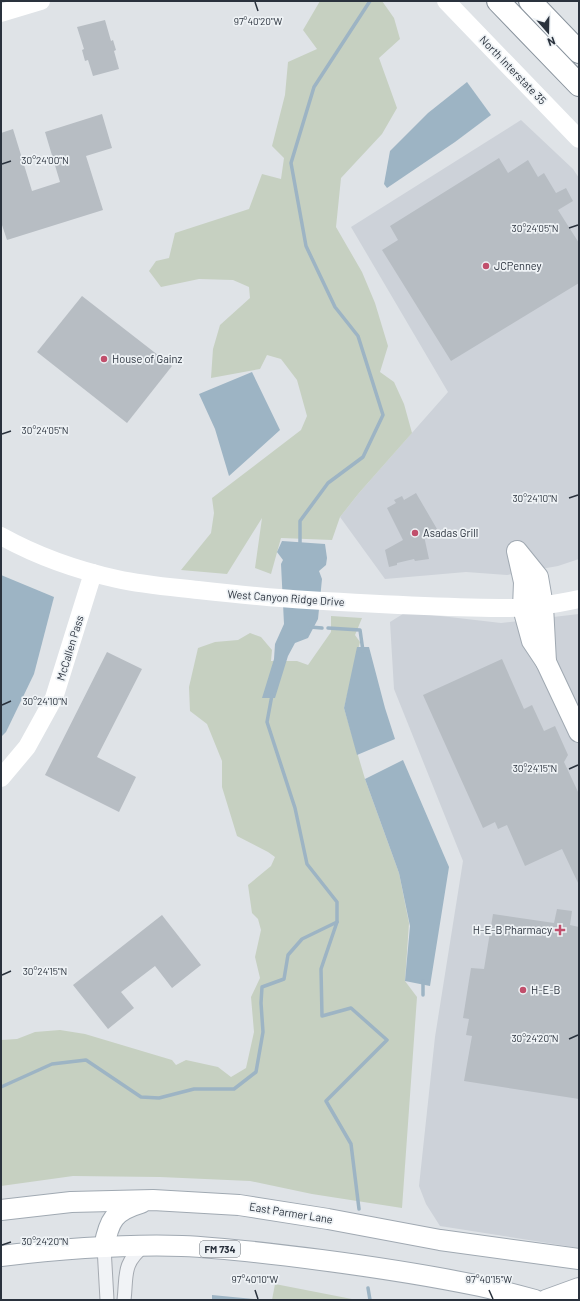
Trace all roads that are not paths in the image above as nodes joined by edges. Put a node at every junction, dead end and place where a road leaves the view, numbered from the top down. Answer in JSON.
{"nodes":[{"id":1,"x":446,"y":1,"type":"edge"},
{"id":2,"x":498,"y":1,"type":"edge"},
{"id":3,"x":530,"y":1,"type":"edge"},
{"id":4,"x":35,"y":2,"type":"edge"},
{"id":5,"x":1,"y":13,"type":"edge"},
{"id":6,"x":579,"y":52,"type":"edge"},
{"id":7,"x":572,"y":79,"type":"edge"},
{"id":8,"x":579,"y":90,"type":"edge"},
{"id":9,"x":579,"y":139,"type":"edge"},
{"id":10,"x":1,"y":536,"type":"edge"},
{"id":11,"x":93,"y":573,"type":"junction"},
{"id":12,"x":579,"y":599,"type":"edge"},
{"id":13,"x":543,"y":606,"type":"junction"},
{"id":14,"x":523,"y":608,"type":"junction"},
{"id":15,"x":546,"y":662,"type":"junction"},
{"id":16,"x":579,"y":732,"type":"edge"},
{"id":17,"x":1,"y":778,"type":"edge"},
{"id":18,"x":153,"y":1200,"type":"junction"},
{"id":19,"x":1,"y":1210,"type":"edge"},
{"id":20,"x":144,"y":1246,"type":"junction"},
{"id":21,"x":104,"y":1247,"type":"junction"},
{"id":22,"x":1,"y":1256,"type":"edge"},
{"id":23,"x":576,"y":1257,"type":"edge"},
{"id":24,"x":579,"y":1288,"type":"edge"},
{"id":25,"x":107,"y":1300,"type":"edge"},
{"id":26,"x":124,"y":1300,"type":"edge"},
{"id":27,"x":535,"y":1300,"type":"edge"},
{"id":28,"x":546,"y":1300,"type":"edge"}],
"edges":[{"from":1,"to":9,"type":"street","name":"North Interstate 35"},
{"from":2,"to":7,"type":"highway"},
{"from":3,"to":6,"type":"highway"},
{"from":4,"to":5,"type":"street"},
{"from":7,"to":8,"type":"highway"},
{"from":10,"to":11,"type":"street","name":"West Canyon Ridge Drive"},
{"from":11,"to":14,"type":"street","name":"West Canyon Ridge Drive"},
{"from":11,"to":17,"type":"street","name":"McCallen Pass"},
{"from":12,"to":13,"type":"street","name":"West Canyon Ridge Drive"},
{"from":13,"to":14,"type":"street","name":"West Canyon Ridge Drive"},
{"from":13,"to":14,"type":"main road"},
{"from":13,"to":15,"type":"main road"},
{"from":14,"to":15,"type":"main road"},
{"from":15,"to":16,"type":"main road"},
{"from":18,"to":19,"type":"main road","name":"East Parmer Lane"},
{"from":18,"to":21,"type":"main road"},
{"from":18,"to":23,"type":"main road","name":"East Parmer Lane"},
{"from":20,"to":21,"type":"main road","number":"FM 734"},
{"from":20,"to":26,"type":"street"},
{"from":20,"to":27,"type":"main road","number":"FM 734"},
{"from":21,"to":22,"type":"main road","number":"FM 734"},
{"from":21,"to":25,"type":"street"},
{"from":24,"to":28,"type":"main road"}]}
